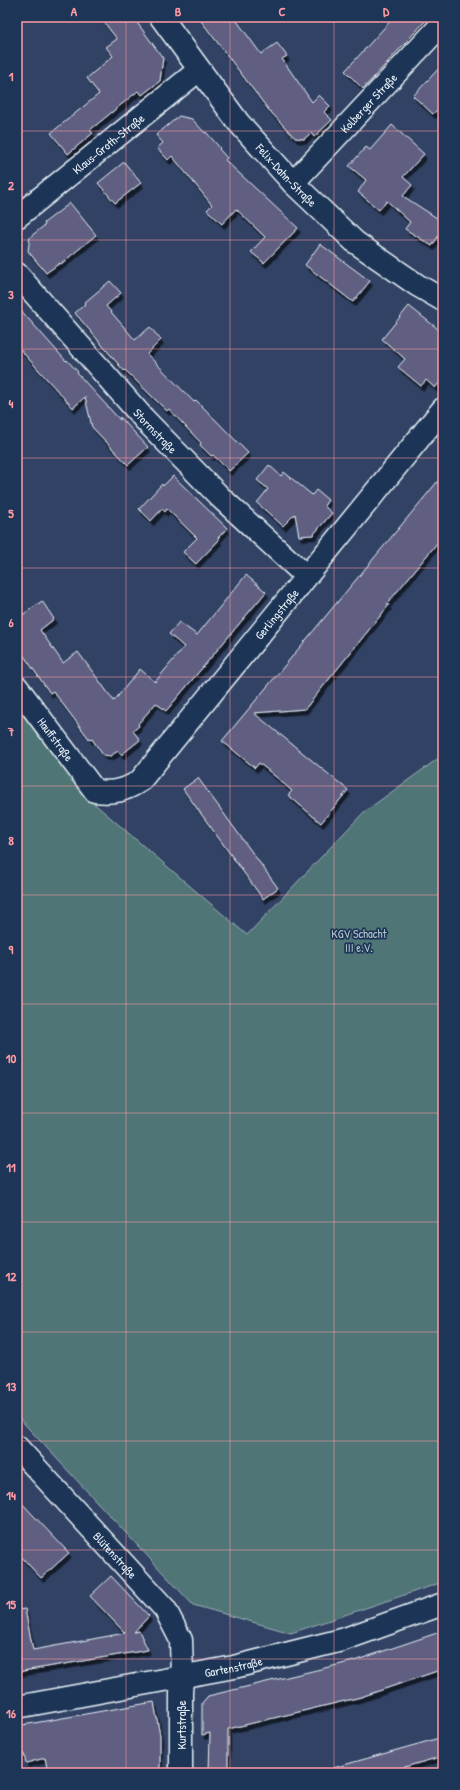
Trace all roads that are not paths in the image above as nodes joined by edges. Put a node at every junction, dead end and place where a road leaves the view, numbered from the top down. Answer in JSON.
{"nodes":[{"id":1,"x":161,"y":17,"type":"edge"},
{"id":2,"x":443,"y":23,"type":"edge"},
{"id":3,"x":199,"y":70,"type":"junction"},
{"id":4,"x":293,"y":183,"type":"junction"},
{"id":5,"x":17,"y":217,"type":"edge"},
{"id":6,"x":17,"y":274,"type":"edge"},
{"id":7,"x":443,"y":300,"type":"edge"},
{"id":8,"x":443,"y":409,"type":"edge"},
{"id":9,"x":306,"y":576,"type":"junction"},
{"id":10,"x":17,"y":687,"type":"edge"},
{"id":11,"x":95,"y":791,"type":"joint"},
{"id":12,"x":17,"y":1447,"type":"edge"},
{"id":13,"x":443,"y":1604,"type":"edge"},
{"id":14,"x":182,"y":1677,"type":"junction"},
{"id":15,"x":17,"y":1706,"type":"edge"},
{"id":16,"x":181,"y":1773,"type":"edge"}],
"edges":[{"from":1,"to":3,"type":"street","name":"Felix-Dahn-Straße"},
{"from":2,"to":4,"type":"street","name":"Kolberger Straße"},
{"from":3,"to":4,"type":"street","name":"Felix-Dahn-Straße"},
{"from":3,"to":5,"type":"street","name":"Klaus-Groth-Straße"},
{"from":4,"to":7,"type":"street","name":"Felix-Dahn-Straße"},
{"from":6,"to":9,"type":"street","name":"Stormstraße"},
{"from":8,"to":9,"type":"street","name":"Gerlingstraße"},
{"from":9,"to":11,"type":"street","name":"Gerlingstraße"},
{"from":10,"to":11,"type":"street","name":"Hauffstraße"},
{"from":12,"to":14,"type":"street","name":"Blütenstraße"},
{"from":13,"to":14,"type":"street","name":"Gartenstraße"},
{"from":14,"to":15,"type":"street","name":"Gartenstraße"},
{"from":14,"to":16,"type":"street","name":"Kurtstraße"}]}
